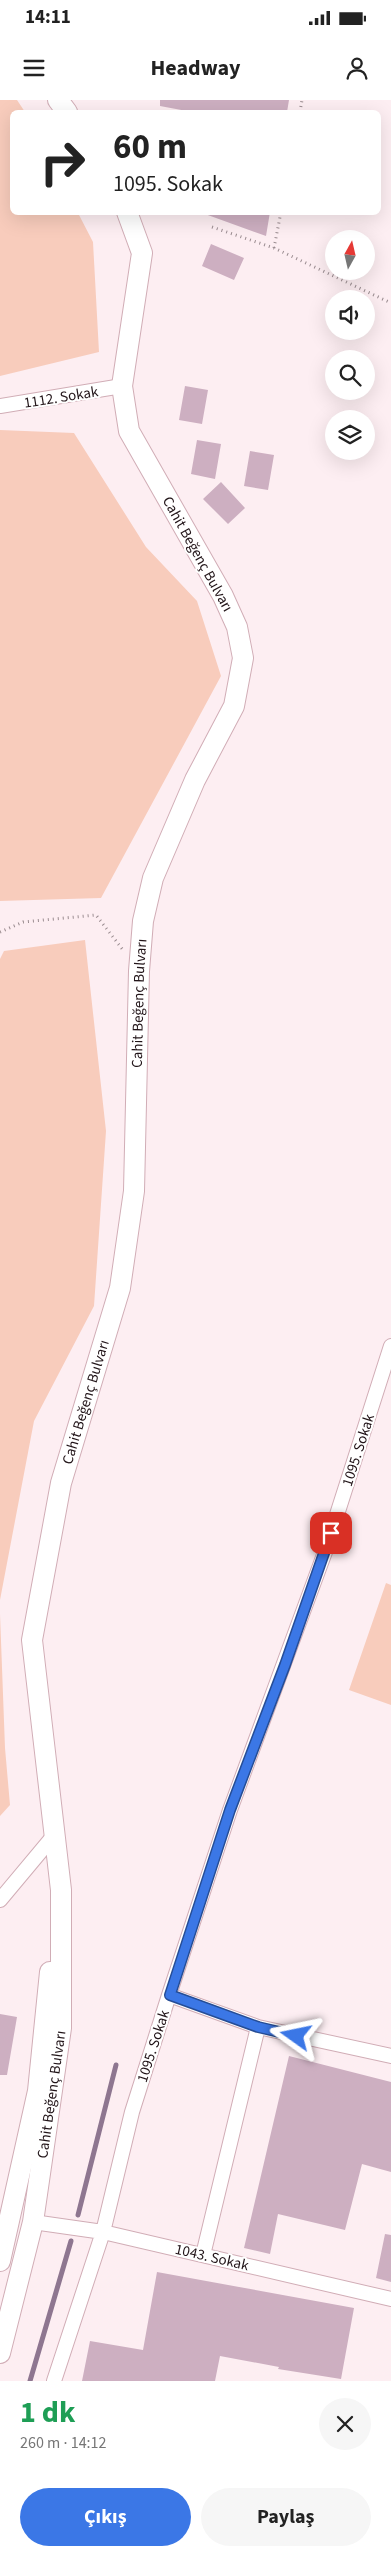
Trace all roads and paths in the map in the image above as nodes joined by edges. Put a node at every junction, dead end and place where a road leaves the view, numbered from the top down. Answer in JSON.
{"nodes":[{"id":1,"x":128,"y":215,"type":"edge"},
{"id":2,"x":280,"y":215,"type":"edge"},
{"id":3,"x":212,"y":227,"type":"dead end"},
{"id":4,"x":274,"y":248,"type":"junction"},
{"id":5,"x":391,"y":303,"type":"edge"},
{"id":6,"x":122,"y":386,"type":"junction"},
{"id":7,"x":0,"y":406,"type":"edge"},
{"id":8,"x":0,"y":932,"type":"edge"},
{"id":9,"x":139,"y":971,"type":"junction"},
{"id":10,"x":391,"y":1346,"type":"edge"},
{"id":11,"x":56,"y":1833,"type":"junction"},
{"id":12,"x":0,"y":1900,"type":"edge"},
{"id":13,"x":170,"y":1995,"type":"junction"},
{"id":14,"x":258,"y":2027,"type":"junction"},
{"id":15,"x":391,"y":2056,"type":"edge"},
{"id":16,"x":5,"y":2221,"type":"edge"},
{"id":17,"x":33,"y":2222,"type":"junction"},
{"id":18,"x":103,"y":2232,"type":"junction"},
{"id":19,"x":1,"y":2255,"type":"edge"},
{"id":20,"x":203,"y":2255,"type":"junction"},
{"id":21,"x":391,"y":2299,"type":"edge"},
{"id":22,"x":0,"y":2353,"type":"edge"},
{"id":23,"x":54,"y":2381,"type":"edge"}],
"edges":[{"from":1,"to":6,"type":"main road","name":"Cahit Beğenç Bulvarı"},
{"from":2,"to":4,"type":"path"},
{"from":3,"to":4,"type":"path"},
{"from":4,"to":5,"type":"path"},
{"from":6,"to":7,"type":"street","name":"1112. Sokak"},
{"from":6,"to":9,"type":"main road","name":"Cahit Beğenç Bulvarı"},
{"from":8,"to":9,"type":"path"},
{"from":9,"to":11,"type":"main road","name":"Cahit Beğenç Bulvarı"},
{"from":10,"to":13,"type":"street","name":"1095. Sokak"},
{"from":11,"to":12,"type":"street"},
{"from":11,"to":16,"type":"main road","name":"Cahit Beğenç Bulvarı"},
{"from":11,"to":17,"type":"main road","name":"Cahit Beğenç Bulvarı"},
{"from":13,"to":14,"type":"street"},
{"from":13,"to":18,"type":"street","name":"1095. Sokak"},
{"from":14,"to":15,"type":"street"},
{"from":14,"to":20,"type":"street"},
{"from":16,"to":19,"type":"main road","name":"Cahit Beğenç Bulvarı"},
{"from":17,"to":18,"type":"street","name":"1043. Sokak"},
{"from":17,"to":22,"type":"main road","name":"Cahit Beğenç Bulvarı"},
{"from":18,"to":20,"type":"street","name":"1043. Sokak"},
{"from":18,"to":23,"type":"street","name":"1095. Sokak"},
{"from":20,"to":21,"type":"street","name":"1043. Sokak"}]}
